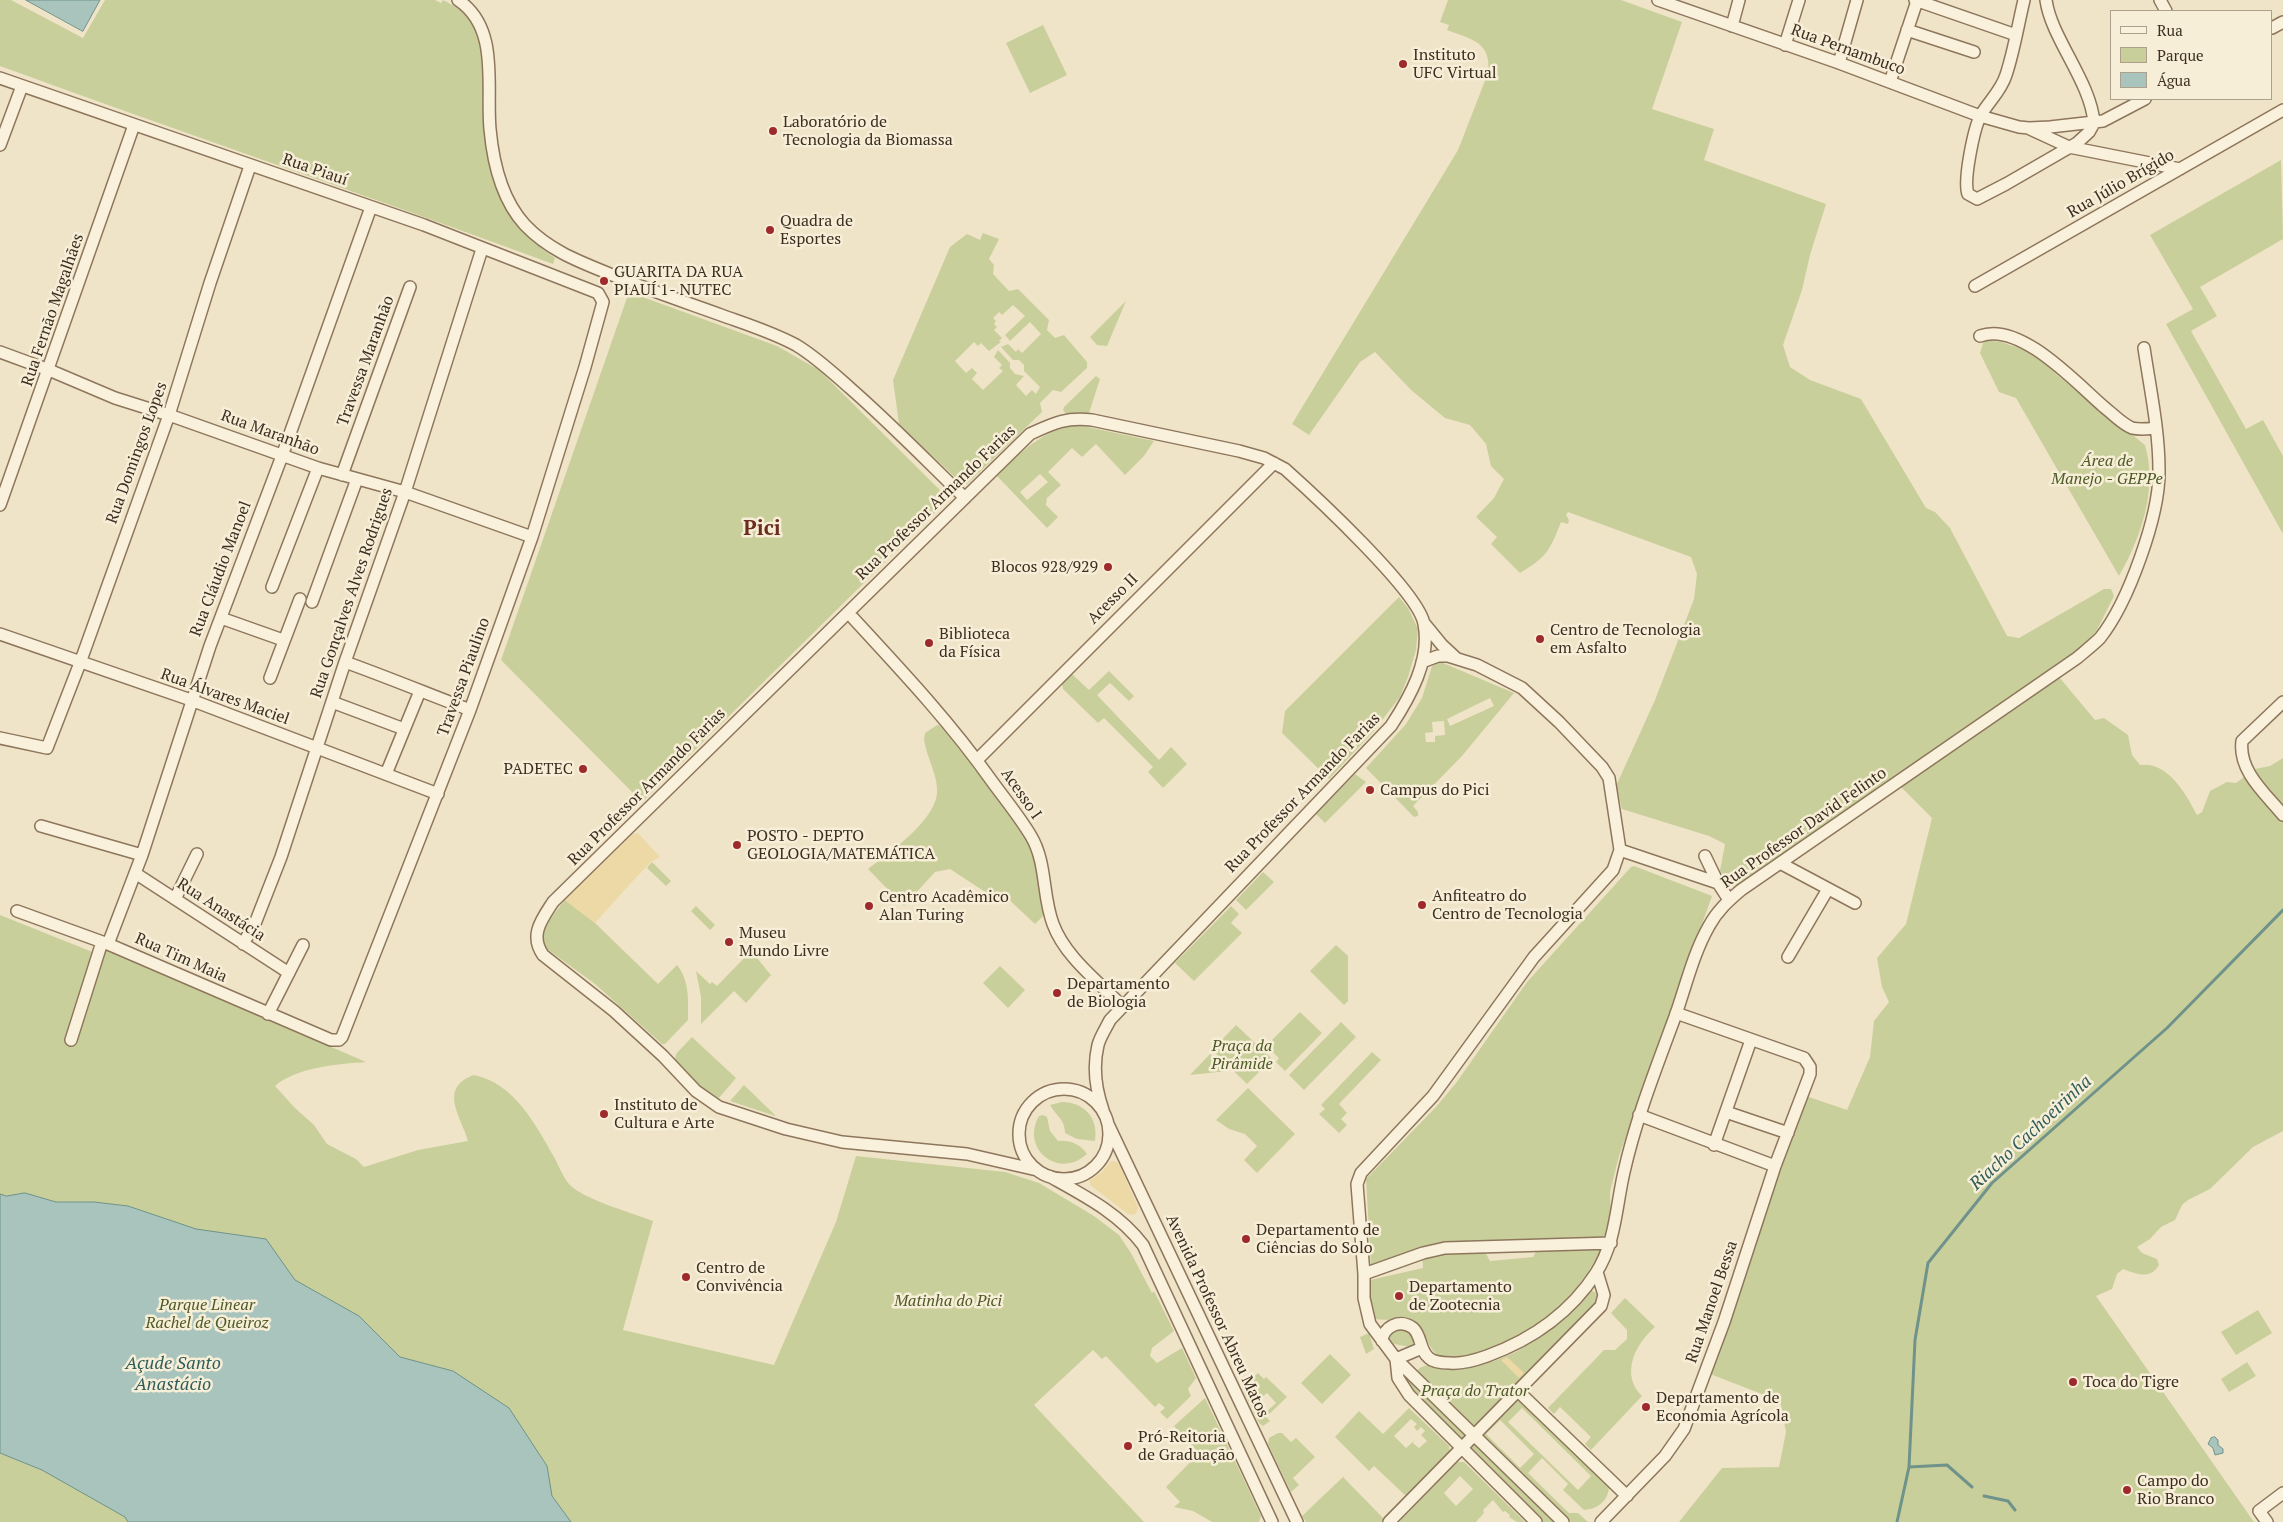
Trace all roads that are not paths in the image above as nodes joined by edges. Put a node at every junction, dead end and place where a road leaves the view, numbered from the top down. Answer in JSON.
{"nodes":[{"id":1,"x":458,"y":0,"type":"edge"},
{"id":2,"x":1658,"y":0,"type":"edge"},
{"id":3,"x":1740,"y":0,"type":"edge"},
{"id":4,"x":1799,"y":0,"type":"edge"},
{"id":5,"x":1856,"y":0,"type":"edge"},
{"id":6,"x":1916,"y":0,"type":"edge"},
{"id":7,"x":2024,"y":0,"type":"edge"},
{"id":8,"x":2046,"y":0,"type":"edge"},
{"id":9,"x":1680,"y":4,"type":"edge"},
{"id":10,"x":1732,"y":26,"type":"junction"},
{"id":11,"x":1907,"y":30,"type":"junction"},
{"id":12,"x":2016,"y":35,"type":"junction"},
{"id":13,"x":1785,"y":45,"type":"junction"},
{"id":14,"x":1974,"y":52,"type":"dead end"},
{"id":15,"x":1839,"y":63,"type":"junction"},
{"id":16,"x":0,"y":78,"type":"edge"},
{"id":17,"x":1890,"y":82,"type":"junction"},
{"id":18,"x":22,"y":86,"type":"junction"},
{"id":19,"x":2143,"y":100,"type":"edge"},
{"id":20,"x":2283,"y":110,"type":"edge"},
{"id":21,"x":1980,"y":116,"type":"junction"},
{"id":22,"x":2094,"y":122,"type":"junction"},
{"id":23,"x":134,"y":125,"type":"junction"},
{"id":24,"x":2029,"y":128,"type":"junction"},
{"id":25,"x":0,"y":144,"type":"edge"},
{"id":26,"x":2069,"y":147,"type":"junction"},
{"id":27,"x":250,"y":166,"type":"junction"},
{"id":28,"x":2180,"y":169,"type":"junction"},
{"id":29,"x":371,"y":207,"type":"junction"},
{"id":30,"x":482,"y":249,"type":"junction"},
{"id":31,"x":1975,"y":286,"type":"dead end"},
{"id":32,"x":410,"y":287,"type":"dead end"},
{"id":33,"x":601,"y":310,"type":"joint"},
{"id":34,"x":1980,"y":336,"type":"dead end"},
{"id":35,"x":2144,"y":348,"type":"dead end"},
{"id":36,"x":0,"y":352,"type":"edge"},
{"id":37,"x":49,"y":370,"type":"junction"},
{"id":38,"x":169,"y":414,"type":"junction"},
{"id":39,"x":2155,"y":428,"type":"junction"},
{"id":40,"x":282,"y":456,"type":"junction"},
{"id":41,"x":1274,"y":463,"type":"junction"},
{"id":42,"x":318,"y":468,"type":"junction"},
{"id":43,"x":342,"y":475,"type":"junction"},
{"id":44,"x":357,"y":479,"type":"junction"},
{"id":45,"x":405,"y":492,"type":"junction"},
{"id":46,"x":965,"y":498,"type":"junction"},
{"id":47,"x":0,"y":505,"type":"edge"},
{"id":48,"x":532,"y":537,"type":"junction"},
{"id":49,"x":272,"y":587,"type":"dead end"},
{"id":50,"x":300,"y":599,"type":"dead end"},
{"id":51,"x":312,"y":602,"type":"dead end"},
{"id":52,"x":222,"y":618,"type":"junction"},
{"id":53,"x":853,"y":618,"type":"dead end"},
{"id":54,"x":1424,"y":623,"type":"junction"},
{"id":55,"x":0,"y":634,"type":"edge"},
{"id":56,"x":283,"y":640,"type":"junction"},
{"id":57,"x":1460,"y":660,"type":"junction"},
{"id":58,"x":345,"y":662,"type":"junction"},
{"id":59,"x":1422,"y":662,"type":"junction"},
{"id":60,"x":80,"y":663,"type":"junction"},
{"id":61,"x":270,"y":678,"type":"dead end"},
{"id":62,"x":420,"y":691,"type":"junction"},
{"id":63,"x":191,"y":700,"type":"junction"},
{"id":64,"x":332,"y":702,"type":"junction"},
{"id":65,"x":2283,"y":702,"type":"edge"},
{"id":66,"x":470,"y":710,"type":"junction"},
{"id":67,"x":404,"y":729,"type":"junction"},
{"id":68,"x":0,"y":738,"type":"edge"},
{"id":69,"x":317,"y":748,"type":"junction"},
{"id":70,"x":977,"y":760,"type":"junction"},
{"id":71,"x":386,"y":774,"type":"junction"},
{"id":72,"x":438,"y":794,"type":"junction"},
{"id":73,"x":2283,"y":815,"type":"edge"},
{"id":74,"x":41,"y":826,"type":"dead end"},
{"id":75,"x":1620,"y":850,"type":"junction"},
{"id":76,"x":142,"y":854,"type":"junction"},
{"id":77,"x":197,"y":854,"type":"dead end"},
{"id":78,"x":1705,"y":856,"type":"dead end"},
{"id":79,"x":1780,"y":863,"type":"junction"},
{"id":80,"x":135,"y":873,"type":"junction"},
{"id":81,"x":1718,"y":883,"type":"junction"},
{"id":82,"x":1828,"y":889,"type":"junction"},
{"id":83,"x":175,"y":900,"type":"junction"},
{"id":84,"x":1729,"y":900,"type":"junction"},
{"id":85,"x":1855,"y":903,"type":"dead end"},
{"id":86,"x":17,"y":911,"type":"dead end"},
{"id":87,"x":105,"y":943,"type":"junction"},
{"id":88,"x":243,"y":944,"type":"junction"},
{"id":89,"x":303,"y":944,"type":"dead end"},
{"id":90,"x":1788,"y":957,"type":"dead end"},
{"id":91,"x":290,"y":973,"type":"junction"},
{"id":92,"x":1123,"y":1007,"type":"junction"},
{"id":93,"x":1676,"y":1013,"type":"junction"},
{"id":94,"x":268,"y":1014,"type":"junction"},
{"id":95,"x":71,"y":1040,"type":"dead end"},
{"id":96,"x":330,"y":1040,"type":"joint"},
{"id":97,"x":1751,"y":1040,"type":"junction"},
{"id":98,"x":1103,"y":1110,"type":"junction"},
{"id":99,"x":1726,"y":1112,"type":"junction"},
{"id":100,"x":1639,"y":1115,"type":"junction"},
{"id":101,"x":1108,"y":1124,"type":"junction"},
{"id":102,"x":1788,"y":1133,"type":"junction"},
{"id":103,"x":1714,"y":1145,"type":"junction"},
{"id":104,"x":1775,"y":1166,"type":"junction"},
{"id":105,"x":1037,"y":1170,"type":"junction"},
{"id":106,"x":1049,"y":1176,"type":"junction"},
{"id":107,"x":1611,"y":1243,"type":"junction"},
{"id":108,"x":1597,"y":1272,"type":"junction"},
{"id":109,"x":1364,"y":1274,"type":"junction"},
{"id":110,"x":1382,"y":1341,"type":"junction"},
{"id":111,"x":1422,"y":1348,"type":"junction"},
{"id":112,"x":1396,"y":1359,"type":"junction"},
{"id":113,"x":1518,"y":1390,"type":"junction"},
{"id":114,"x":1473,"y":1436,"type":"junction"},
{"id":115,"x":1461,"y":1447,"type":"junction"},
{"id":116,"x":1270,"y":1468,"type":"junction"},
{"id":117,"x":1251,"y":1477,"type":"junction"},
{"id":118,"x":2283,"y":1493,"type":"edge"},
{"id":119,"x":1627,"y":1496,"type":"junction"},
{"id":120,"x":1272,"y":1522,"type":"edge"},
{"id":121,"x":1297,"y":1522,"type":"edge"},
{"id":122,"x":1389,"y":1522,"type":"edge"},
{"id":123,"x":1536,"y":1522,"type":"edge"},
{"id":124,"x":1563,"y":1522,"type":"edge"},
{"id":125,"x":1601,"y":1522,"type":"edge"},
{"id":126,"x":2267,"y":1522,"type":"edge"}],
"edges":[{"from":1,"to":46,"type":"street"},
{"from":2,"to":9,"type":"street","name":"Rua Pernambuco"},
{"from":3,"to":10,"type":"street"},
{"from":4,"to":13,"type":"street"},
{"from":5,"to":15,"type":"street"},
{"from":6,"to":11,"type":"street"},
{"from":6,"to":12,"type":"street"},
{"from":7,"to":12,"type":"street"},
{"from":8,"to":22,"type":"street"},
{"from":9,"to":10,"type":"street","name":"Rua Pernambuco"},
{"from":10,"to":13,"type":"street","name":"Rua Pernambuco"},
{"from":11,"to":14,"type":"street"},
{"from":11,"to":17,"type":"street"},
{"from":12,"to":21,"type":"street"},
{"from":13,"to":15,"type":"street","name":"Rua Pernambuco"},
{"from":15,"to":17,"type":"street","name":"Rua Pernambuco"},
{"from":16,"to":18,"type":"street","name":"Rua Piauí"},
{"from":17,"to":21,"type":"street","name":"Rua Pernambuco"},
{"from":18,"to":23,"type":"street","name":"Rua Piauí"},
{"from":18,"to":25,"type":"street"},
{"from":19,"to":22,"type":"street","name":"Rua Pernambuco"},
{"from":20,"to":28,"type":"street","name":"Rua Júlio Brígido"},
{"from":21,"to":24,"type":"street","name":"Rua Pernambuco"},
{"from":21,"to":26,"type":"street"},
{"from":22,"to":24,"type":"street","name":"Rua Pernambuco"},
{"from":22,"to":26,"type":"street"},
{"from":23,"to":27,"type":"street","name":"Rua Piauí"},
{"from":23,"to":37,"type":"street","name":"Rua Fernão Magalhães"},
{"from":24,"to":26,"type":"street","name":"Rua Pernambuco"},
{"from":26,"to":28,"type":"street","name":"Rua Pernambuco"},
{"from":27,"to":29,"type":"street","name":"Rua Piauí"},
{"from":27,"to":38,"type":"street","name":"Rua Domingos Lopes"},
{"from":28,"to":31,"type":"street","name":"Rua Júlio Brígido"},
{"from":29,"to":30,"type":"street","name":"Rua Piauí"},
{"from":29,"to":40,"type":"street","name":"Rua Cláudio Manoel"},
{"from":30,"to":33,"type":"street","name":"Rua Piauí"},
{"from":30,"to":45,"type":"street","name":"Rua Gonçalves Alves Rodrigues"},
{"from":32,"to":43,"type":"street","name":"Travessa Maranhão"},
{"from":33,"to":48,"type":"street","name":"Travessa Piaulino"},
{"from":34,"to":39,"type":"street"},
{"from":35,"to":39,"type":"street","name":"Rua Professor David Felinto"},
{"from":36,"to":37,"type":"street","name":"Rua Maranhão"},
{"from":37,"to":38,"type":"street","name":"Rua Maranhão"},
{"from":37,"to":47,"type":"street","name":"Rua Fernão Magalhães"},
{"from":38,"to":40,"type":"street","name":"Rua Maranhão"},
{"from":38,"to":60,"type":"street","name":"Rua Domingos Lopes"},
{"from":39,"to":79,"type":"street","name":"Rua Professor David Felinto"},
{"from":40,"to":42,"type":"street","name":"Rua Maranhão"},
{"from":40,"to":52,"type":"street","name":"Rua Cláudio Manoel"},
{"from":41,"to":46,"type":"street","name":"Rua Professor Armando Farias"},
{"from":41,"to":54,"type":"street","name":"Rua Professor Armando Farias"},
{"from":41,"to":70,"type":"street","name":"Acesso II"},
{"from":42,"to":43,"type":"street","name":"Rua Maranhão"},
{"from":42,"to":49,"type":"street"},
{"from":43,"to":44,"type":"street","name":"Rua Maranhão"},
{"from":44,"to":45,"type":"street","name":"Rua Maranhão"},
{"from":44,"to":51,"type":"street"},
{"from":45,"to":48,"type":"street","name":"Rua Maranhão"},
{"from":45,"to":58,"type":"street","name":"Rua Gonçalves Alves Rodrigues"},
{"from":46,"to":105,"type":"street","name":"Rua Professor Armando Farias"},
{"from":48,"to":66,"type":"street","name":"Travessa Piaulino"},
{"from":50,"to":56,"type":"street"},
{"from":52,"to":56,"type":"street"},
{"from":52,"to":63,"type":"street","name":"Rua Cláudio Manoel"},
{"from":53,"to":70,"type":"street","name":"Acesso I"},
{"from":54,"to":57,"type":"street"},
{"from":54,"to":59,"type":"street","name":"Rua Professor Armando Farias"},
{"from":55,"to":60,"type":"street","name":"Rua Álvares Maciel"},
{"from":56,"to":61,"type":"street"},
{"from":57,"to":59,"type":"street"},
{"from":57,"to":75,"type":"street"},
{"from":58,"to":62,"type":"street"},
{"from":58,"to":64,"type":"street","name":"Rua Gonçalves Alves Rodrigues"},
{"from":59,"to":92,"type":"street","name":"Rua Professor Armando Farias"},
{"from":60,"to":63,"type":"street","name":"Rua Álvares Maciel"},
{"from":60,"to":68,"type":"street","name":"Rua Domingos Lopes"},
{"from":62,"to":66,"type":"street"},
{"from":62,"to":67,"type":"street"},
{"from":63,"to":69,"type":"street","name":"Rua Álvares Maciel"},
{"from":63,"to":76,"type":"street","name":"Rua Cláudio Manoel"},
{"from":64,"to":67,"type":"street"},
{"from":64,"to":69,"type":"street","name":"Rua Gonçalves Alves Rodrigues"},
{"from":65,"to":73,"type":"street"},
{"from":66,"to":72,"type":"street","name":"Travessa Piaulino"},
{"from":67,"to":71,"type":"street"},
{"from":69,"to":71,"type":"street","name":"Rua Álvares Maciel"},
{"from":69,"to":88,"type":"street","name":"Rua Gonçalves Alves Rodrigues"},
{"from":70,"to":92,"type":"street","name":"Acesso I"},
{"from":71,"to":72,"type":"street","name":"Rua Álvares Maciel"},
{"from":72,"to":96,"type":"street","name":"Travessa Piaulino"},
{"from":74,"to":76,"type":"street"},
{"from":75,"to":81,"type":"street"},
{"from":75,"to":109,"type":"street"},
{"from":76,"to":80,"type":"street","name":"Rua Cláudio Manoel"},
{"from":77,"to":83,"type":"street"},
{"from":78,"to":81,"type":"street"},
{"from":79,"to":82,"type":"street"},
{"from":79,"to":84,"type":"street","name":"Rua Professor David Felinto"},
{"from":80,"to":83,"type":"street","name":"Rua Anastácia"},
{"from":80,"to":87,"type":"street","name":"Rua Cláudio Manoel"},
{"from":81,"to":84,"type":"street"},
{"from":82,"to":85,"type":"street"},
{"from":82,"to":90,"type":"street"},
{"from":83,"to":88,"type":"street","name":"Rua Anastácia"},
{"from":84,"to":93,"type":"street","name":"Rua Professor David Felinto"},
{"from":86,"to":87,"type":"street","name":"Rua Tim Maia"},
{"from":87,"to":94,"type":"street","name":"Rua Tim Maia"},
{"from":87,"to":95,"type":"street","name":"Rua Cláudio Manoel"},
{"from":88,"to":91,"type":"street","name":"Rua Anastácia"},
{"from":89,"to":91,"type":"street"},
{"from":91,"to":94,"type":"street"},
{"from":92,"to":98,"type":"street","name":"Rua Professor Armando Farias"},
{"from":93,"to":97,"type":"street"},
{"from":93,"to":100,"type":"street","name":"Rua Professor David Felinto"},
{"from":94,"to":96,"type":"street","name":"Rua Tim Maia"},
{"from":97,"to":99,"type":"street"},
{"from":97,"to":102,"type":"street","name":"Rua Manoel Bessa"},
{"from":98,"to":101,"type":"street"},
{"from":98,"to":105,"type":"street"},
{"from":99,"to":102,"type":"street"},
{"from":99,"to":103,"type":"street"},
{"from":100,"to":103,"type":"street"},
{"from":100,"to":107,"type":"street","name":"Rua Professor David Felinto"},
{"from":101,"to":106,"type":"street"},
{"from":101,"to":116,"type":"street","name":"Avenida Professor Abreu Matos"},
{"from":102,"to":104,"type":"street","name":"Rua Manoel Bessa"},
{"from":103,"to":104,"type":"street"},
{"from":104,"to":119,"type":"street","name":"Rua Manoel Bessa"},
{"from":105,"to":106,"type":"street"},
{"from":106,"to":117,"type":"street"},
{"from":107,"to":108,"type":"street","name":"Rua Professor David Felinto"},
{"from":107,"to":109,"type":"street"},
{"from":108,"to":111,"type":"street","name":"Rua Professor David Felinto"},
{"from":108,"to":113,"type":"street"},
{"from":109,"to":110,"type":"street"},
{"from":110,"to":111,"type":"street","name":"Rua Professor David Felinto"},
{"from":110,"to":112,"type":"street"},
{"from":111,"to":112,"type":"street"},
{"from":112,"to":114,"type":"street"},
{"from":112,"to":115,"type":"street"},
{"from":113,"to":114,"type":"street"},
{"from":113,"to":119,"type":"street"},
{"from":114,"to":115,"type":"street"},
{"from":114,"to":124,"type":"street"},
{"from":115,"to":122,"type":"street"},
{"from":115,"to":123,"type":"street"},
{"from":116,"to":117,"type":"street"},
{"from":116,"to":121,"type":"street","name":"Avenida Professor Abreu Matos"},
{"from":117,"to":120,"type":"street"},
{"from":118,"to":126,"type":"street"},
{"from":119,"to":125,"type":"street","name":"Rua Manoel Bessa"}]}
